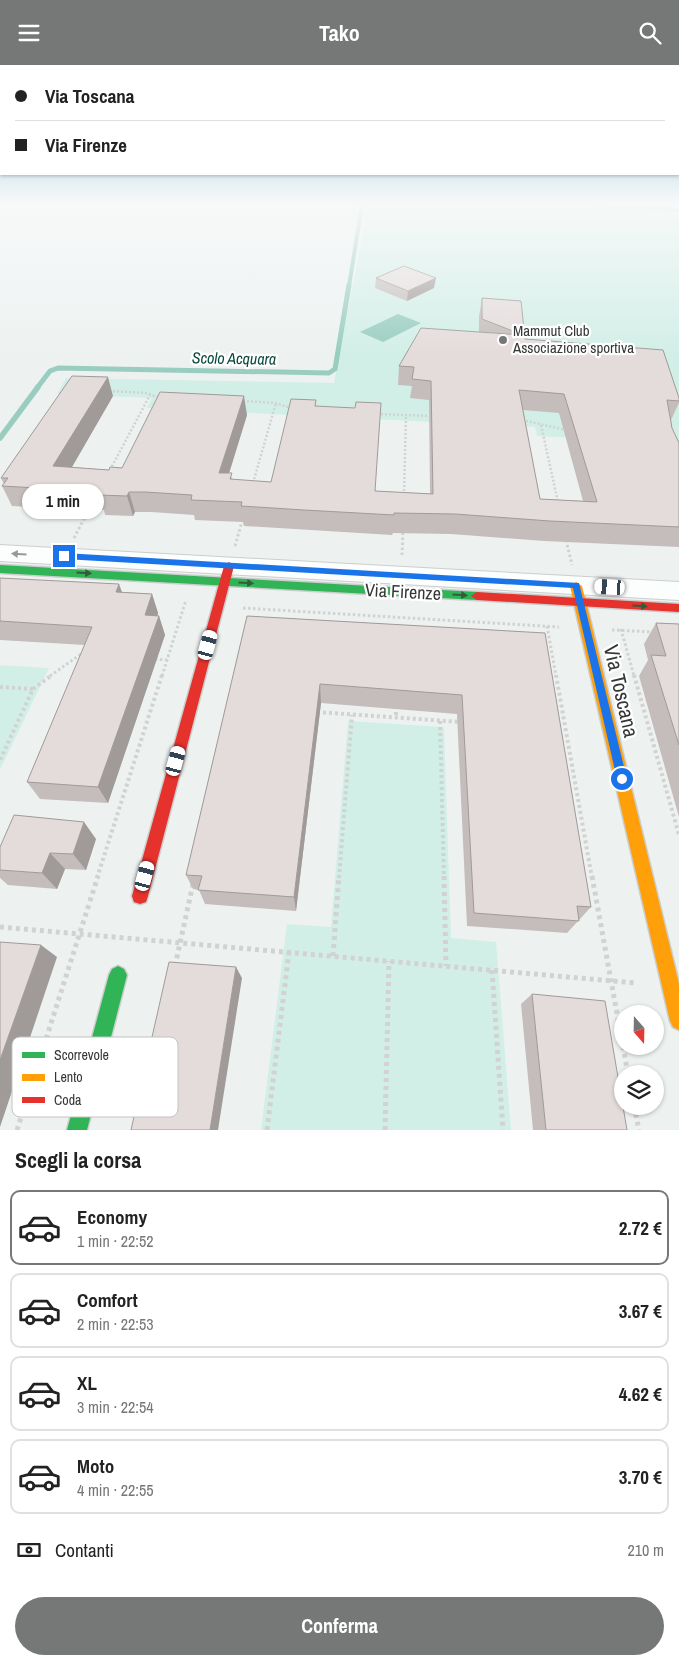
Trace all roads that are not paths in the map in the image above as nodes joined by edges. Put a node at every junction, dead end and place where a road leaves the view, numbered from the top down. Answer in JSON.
{"nodes":[{"id":1,"x":0,"y":553,"type":"edge"},
{"id":2,"x":0,"y":569,"type":"edge"},
{"id":3,"x":227,"y":574,"type":"junction"},
{"id":4,"x":679,"y":591,"type":"edge"},
{"id":5,"x":578,"y":594,"type":"junction"},
{"id":6,"x":679,"y":608,"type":"edge"},
{"id":7,"x":140,"y":896,"type":"dead end"},
{"id":8,"x":118,"y":975,"type":"dead end"},
{"id":9,"x":679,"y":1021,"type":"edge"},
{"id":10,"x":102,"y":1037,"type":"edge"},
{"id":11,"x":80,"y":1117,"type":"edge"},
{"id":12,"x":77,"y":1130,"type":"edge"}],
"edges":[{"from":3,"to":1,"type":"street","name":"Via Firenze","one_way":true},
{"from":2,"to":3,"type":"street","name":"Via Firenze","one_way":true},
{"from":3,"to":5,"type":"street","name":"Via Firenze"},
{"from":3,"to":5,"type":"street","name":"Via Firenze","one_way":true},
{"from":3,"to":7,"type":"street"},
{"from":4,"to":5,"type":"street","name":"Via Firenze"},
{"from":5,"to":6,"type":"street","name":"Via Firenze","one_way":true},
{"from":5,"to":9,"type":"street","name":"Via Toscana"},
{"from":8,"to":10,"type":"street"},
{"from":11,"to":12,"type":"street"}]}
